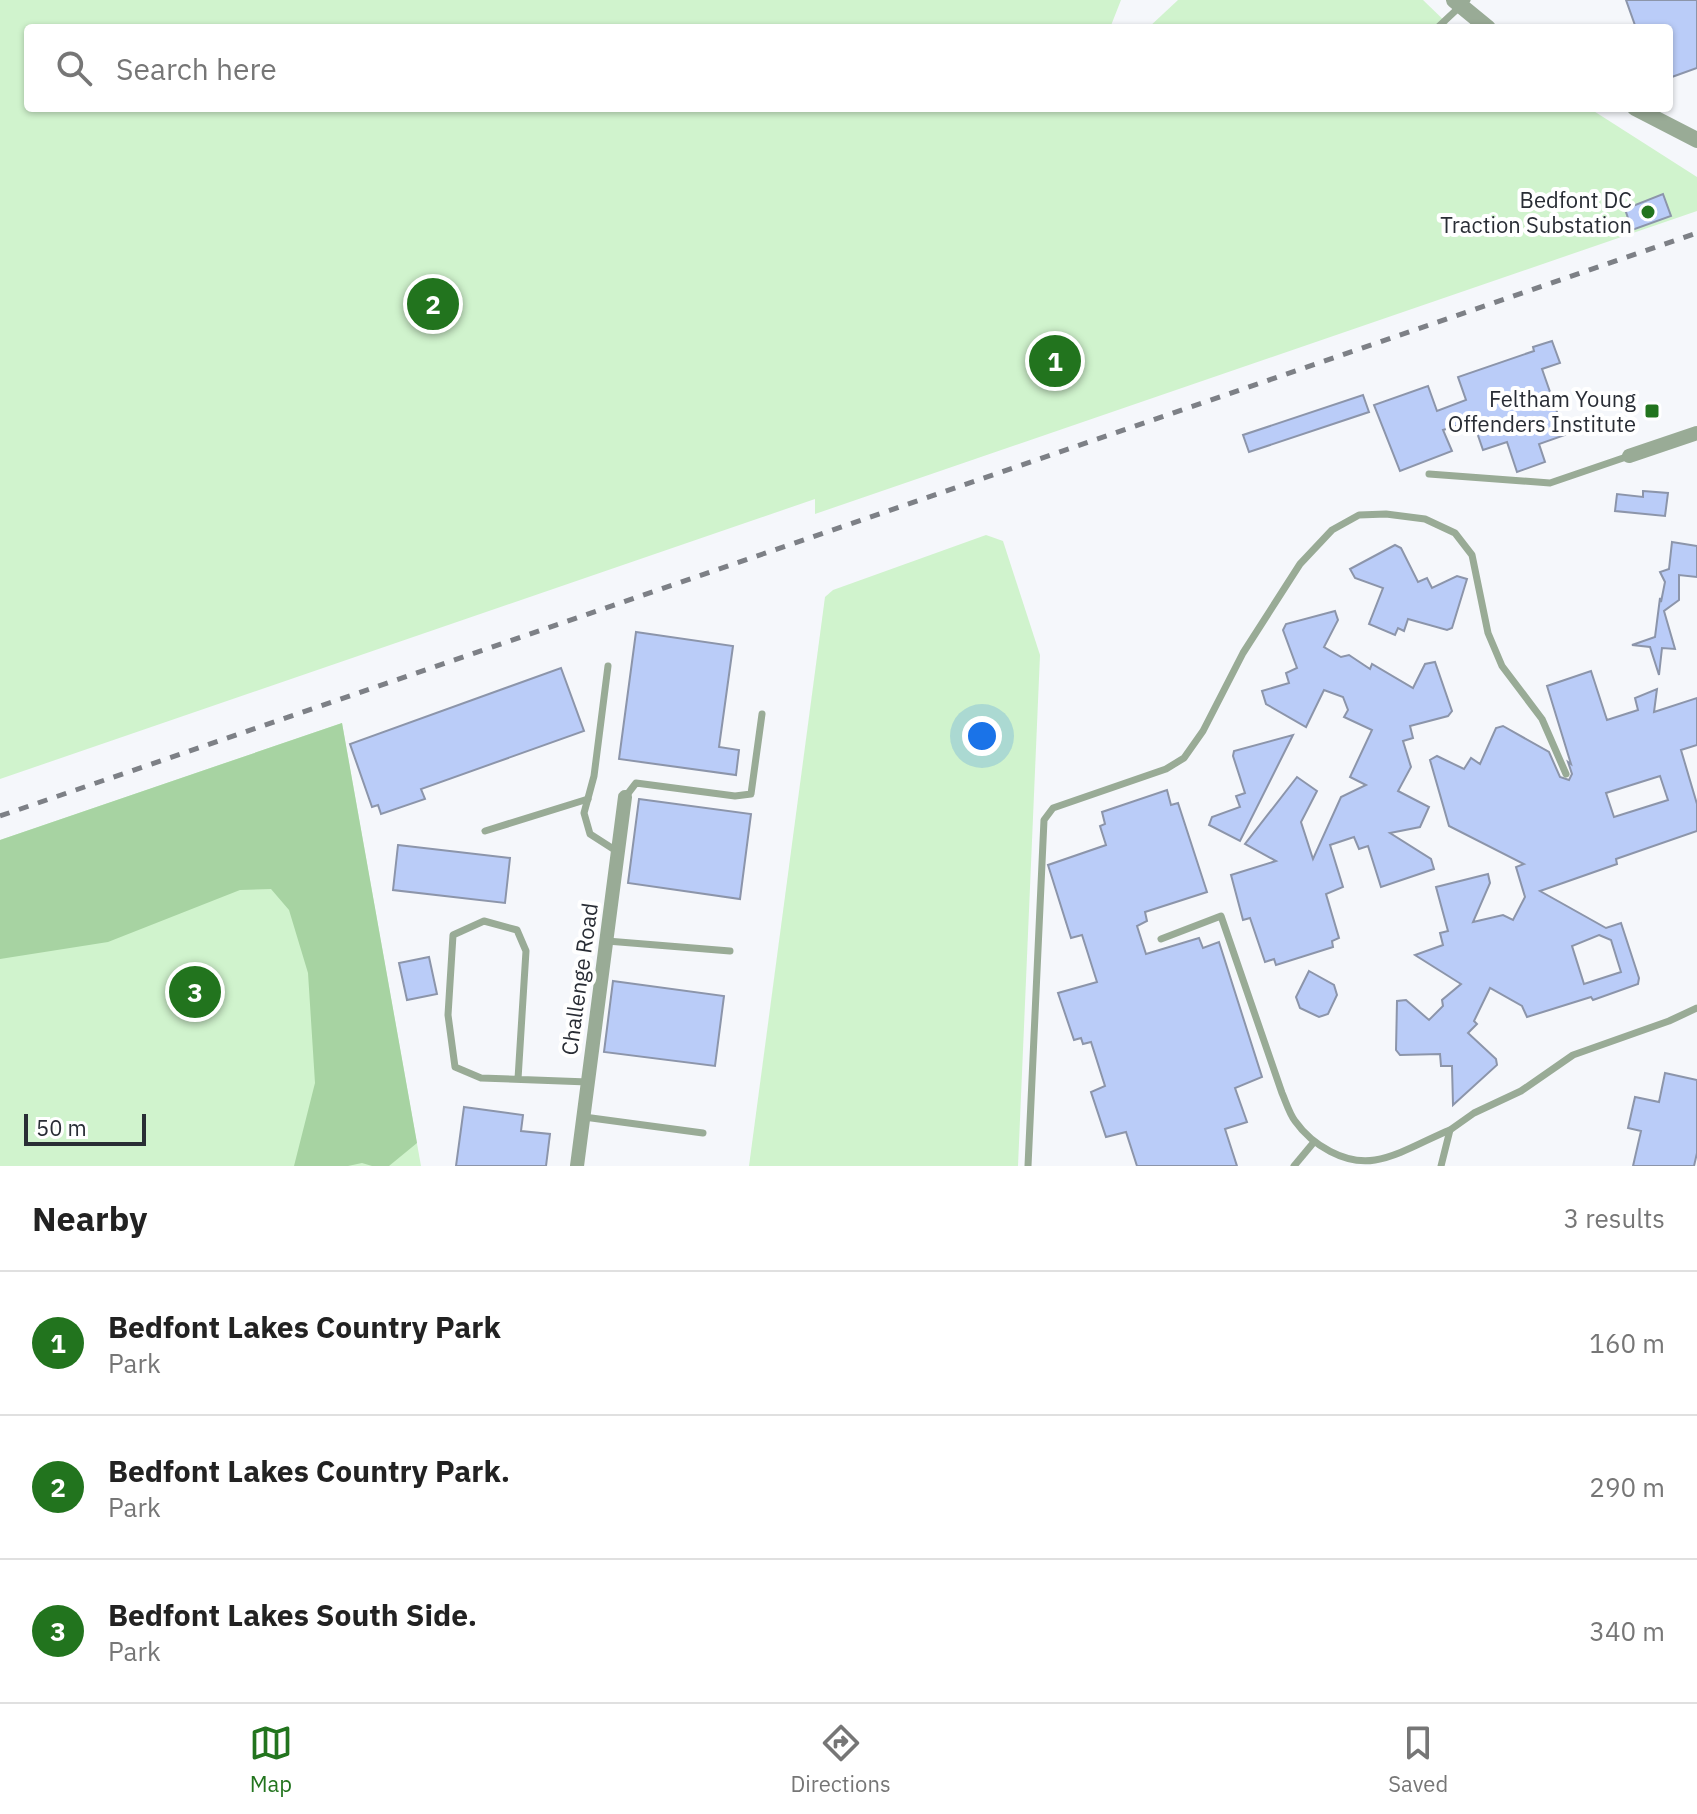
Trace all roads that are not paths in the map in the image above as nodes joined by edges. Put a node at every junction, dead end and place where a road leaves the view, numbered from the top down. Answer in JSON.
{"nodes":[{"id":1,"x":1460,"y":2,"type":"edge"},
{"id":2,"x":1441,"y":24,"type":"edge"},
{"id":3,"x":1484,"y":24,"type":"edge"},
{"id":4,"x":1643,"y":112,"type":"edge"},
{"id":5,"x":1697,"y":140,"type":"edge"},
{"id":6,"x":1697,"y":433,"type":"edge"},
{"id":7,"x":1629,"y":456,"type":"joint"},
{"id":8,"x":1429,"y":474,"type":"dead end"},
{"id":9,"x":608,"y":666,"type":"dead end"},
{"id":10,"x":762,"y":714,"type":"dead end"},
{"id":11,"x":1566,"y":774,"type":"dead end"},
{"id":12,"x":625,"y":797,"type":"joint"},
{"id":13,"x":588,"y":799,"type":"junction"},
{"id":14,"x":485,"y":831,"type":"dead end"},
{"id":15,"x":618,"y":852,"type":"junction"},
{"id":16,"x":1161,"y":939,"type":"dead end"},
{"id":17,"x":607,"y":941,"type":"junction"},
{"id":18,"x":730,"y":951,"type":"dead end"},
{"id":19,"x":1695,"y":1011,"type":"edge"},
{"id":20,"x":518,"y":1079,"type":"junction"},
{"id":21,"x":588,"y":1082,"type":"junction"},
{"id":22,"x":584,"y":1117,"type":"junction"},
{"id":23,"x":1450,"y":1130,"type":"junction"},
{"id":24,"x":703,"y":1133,"type":"dead end"},
{"id":25,"x":1314,"y":1142,"type":"junction"},
{"id":26,"x":577,"y":1166,"type":"edge"},
{"id":27,"x":1028,"y":1166,"type":"edge"},
{"id":28,"x":1294,"y":1166,"type":"edge"},
{"id":29,"x":1441,"y":1166,"type":"edge"}],
"edges":[{"from":1,"to":2,"type":"lane"},
{"from":1,"to":3,"type":"street"},
{"from":4,"to":5,"type":"street"},
{"from":6,"to":7,"type":"street"},
{"from":7,"to":8,"type":"lane"},
{"from":9,"to":13,"type":"lane"},
{"from":10,"to":12,"type":"lane"},
{"from":11,"to":27,"type":"lane"},
{"from":12,"to":15,"type":"street","name":"Challenge Road"},
{"from":13,"to":14,"type":"lane"},
{"from":13,"to":15,"type":"lane"},
{"from":15,"to":17,"type":"street","name":"Challenge Road"},
{"from":16,"to":25,"type":"lane"},
{"from":17,"to":18,"type":"lane"},
{"from":17,"to":21,"type":"street","name":"Challenge Road"},
{"from":19,"to":23,"type":"lane"},
{"from":20,"to":20,"type":"lane"},
{"from":20,"to":21,"type":"lane"},
{"from":21,"to":22,"type":"street","name":"Challenge Road"},
{"from":22,"to":24,"type":"lane"},
{"from":22,"to":26,"type":"street","name":"Challenge Road"},
{"from":23,"to":25,"type":"lane"},
{"from":23,"to":29,"type":"lane"},
{"from":25,"to":28,"type":"lane"}]}
